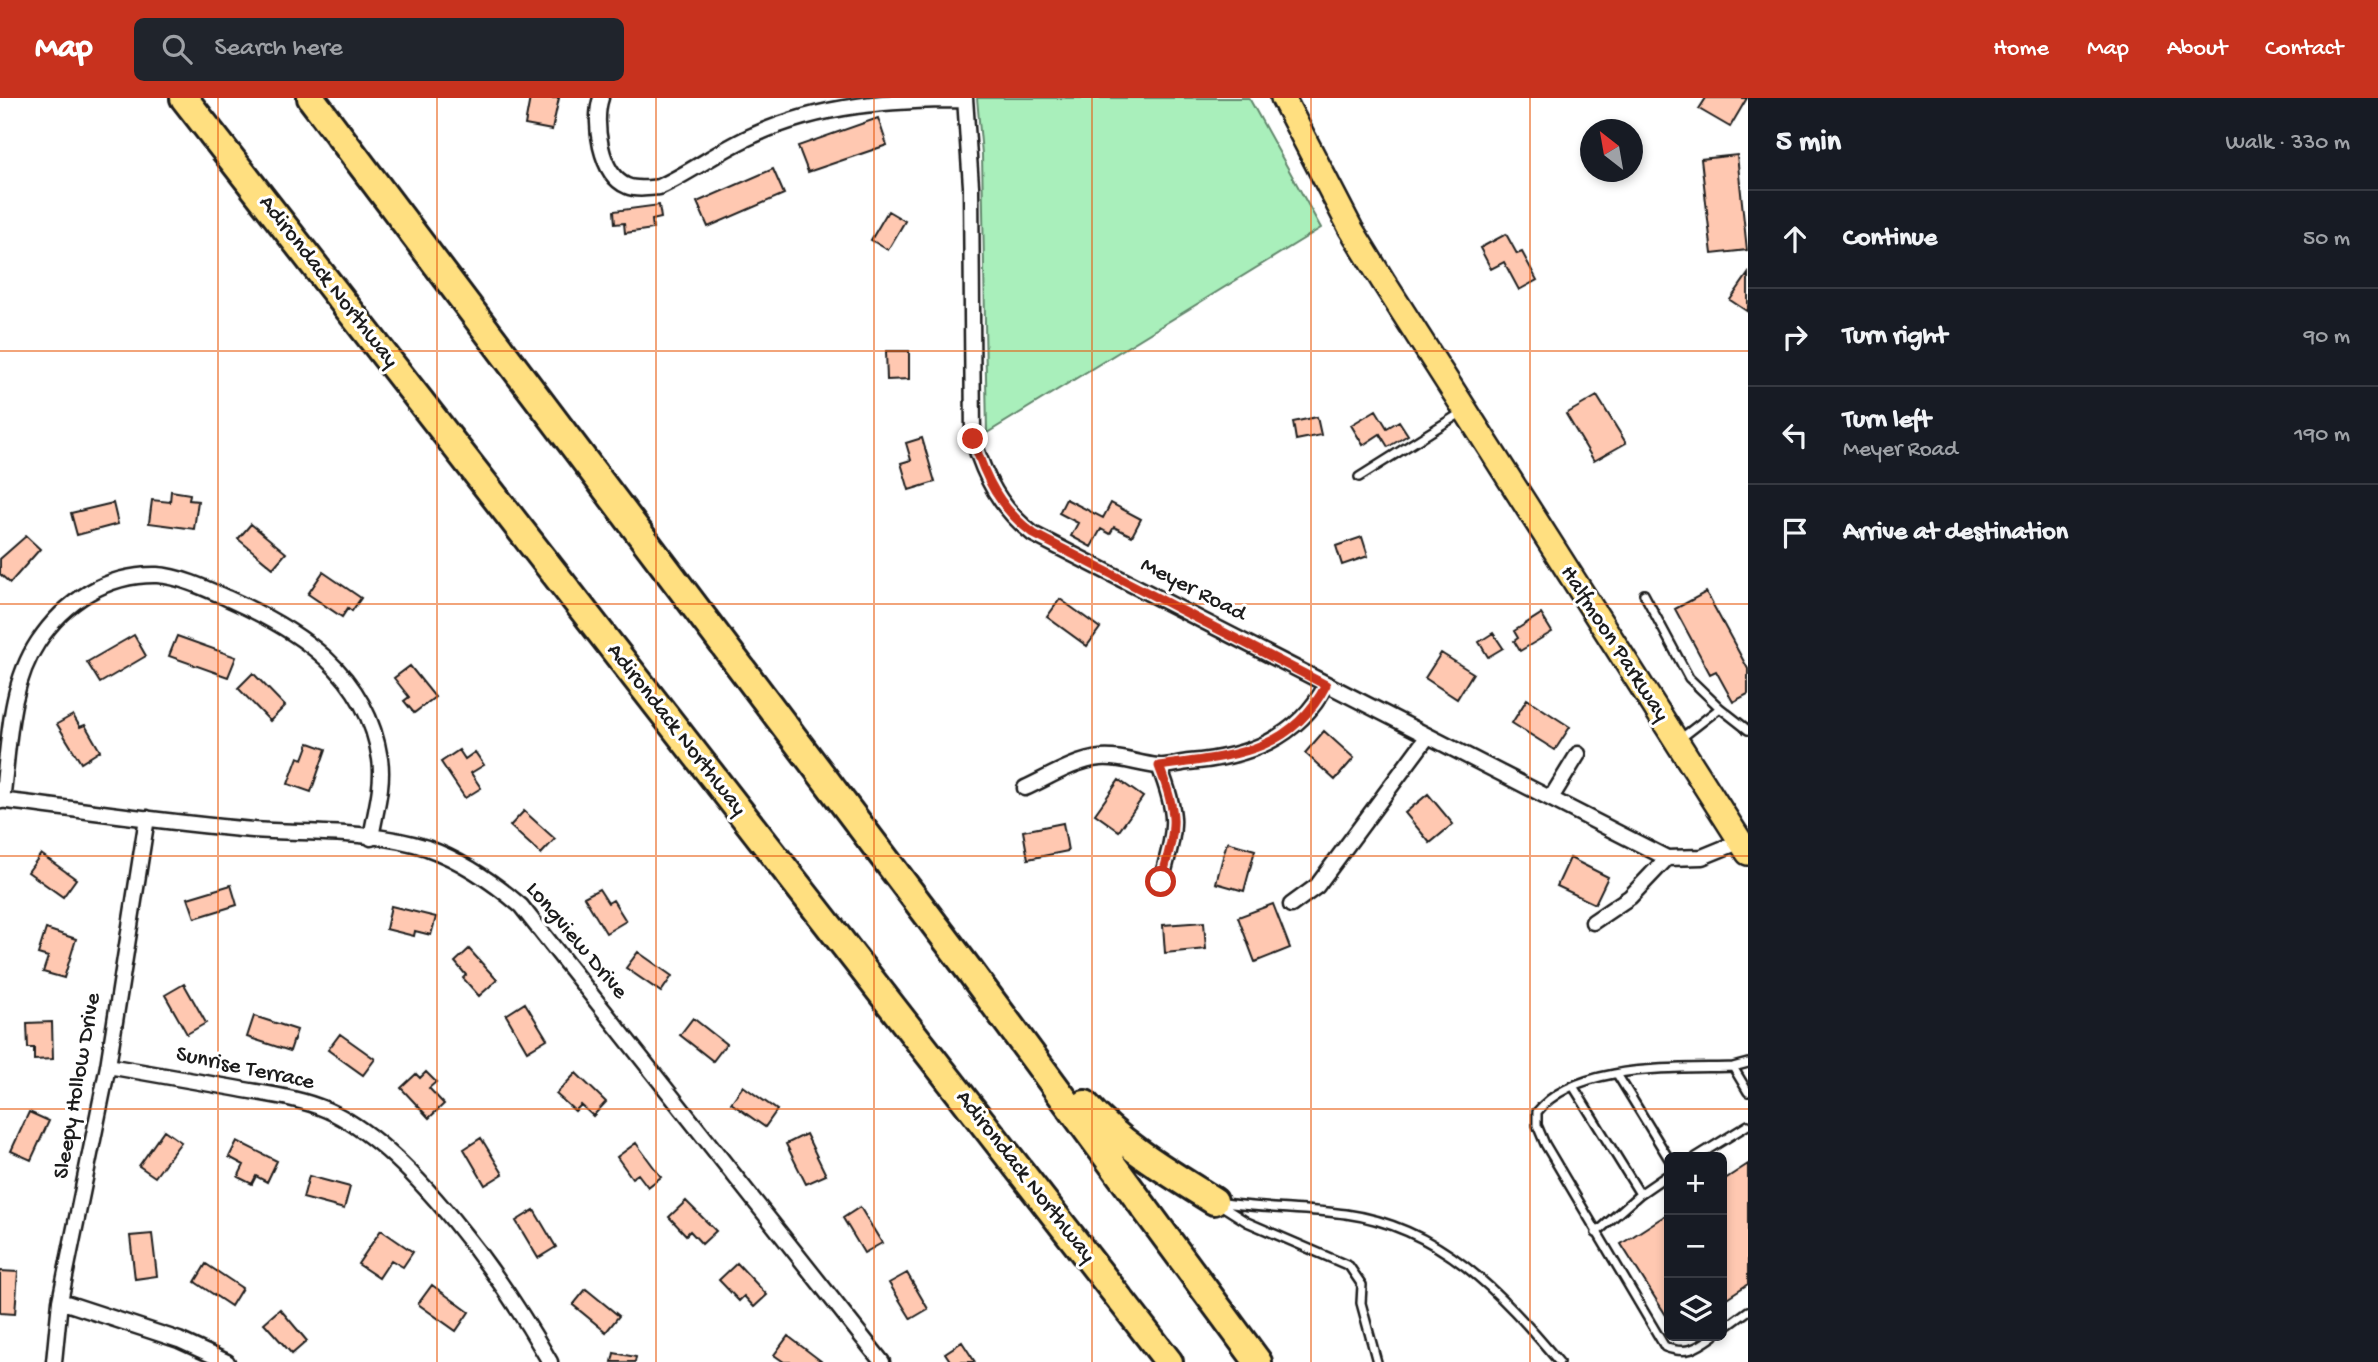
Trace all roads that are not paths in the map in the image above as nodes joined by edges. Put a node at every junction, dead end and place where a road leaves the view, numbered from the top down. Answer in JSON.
{"nodes":[{"id":1,"x":184,"y":98,"type":"edge"},
{"id":2,"x":311,"y":98,"type":"edge"},
{"id":3,"x":601,"y":98,"type":"edge"},
{"id":4,"x":1283,"y":98,"type":"edge"},
{"id":5,"x":965,"y":99,"type":"edge"},
{"id":6,"x":1464,"y":410,"type":"junction"},
{"id":7,"x":1359,"y":477,"type":"dead end"},
{"id":8,"x":1644,"y":594,"type":"dead end"},
{"id":9,"x":1326,"y":685,"type":"junction"},
{"id":10,"x":1720,"y":708,"type":"junction"},
{"id":11,"x":1748,"y":730,"type":"edge"},
{"id":12,"x":1429,"y":736,"type":"junction"},
{"id":13,"x":1676,"y":741,"type":"junction"},
{"id":14,"x":1578,"y":754,"type":"dead end"},
{"id":15,"x":1159,"y":766,"type":"junction"},
{"id":16,"x":1025,"y":788,"type":"dead end"},
{"id":17,"x":1551,"y":798,"type":"junction"},
{"id":18,"x":1,"y":801,"type":"edge"},
{"id":19,"x":147,"y":818,"type":"junction"},
{"id":20,"x":371,"y":838,"type":"junction"},
{"id":21,"x":1746,"y":844,"type":"edge"},
{"id":22,"x":1667,"y":858,"type":"junction"},
{"id":23,"x":1161,"y":882,"type":"dead end"},
{"id":24,"x":1291,"y":905,"type":"dead end"},
{"id":25,"x":1593,"y":922,"type":"dead end"},
{"id":26,"x":969,"y":970,"type":"junction"},
{"id":27,"x":1748,"y":1063,"type":"edge"},
{"id":28,"x":107,"y":1066,"type":"junction"},
{"id":29,"x":1733,"y":1067,"type":"junction"},
{"id":30,"x":1617,"y":1074,"type":"junction"},
{"id":31,"x":1573,"y":1086,"type":"junction"},
{"id":32,"x":1748,"y":1092,"type":"edge"},
{"id":33,"x":1748,"y":1125,"type":"edge"},
{"id":34,"x":1665,"y":1152,"type":"edge"},
{"id":35,"x":1704,"y":1152,"type":"edge"},
{"id":36,"x":1664,"y":1177,"type":"edge"},
{"id":37,"x":1640,"y":1194,"type":"junction"},
{"id":38,"x":1214,"y":1201,"type":"junction"},
{"id":39,"x":1596,"y":1233,"type":"junction"},
{"id":40,"x":60,"y":1301,"type":"junction"},
{"id":41,"x":1748,"y":1311,"type":"edge"},
{"id":42,"x":1727,"y":1326,"type":"edge"},
{"id":43,"x":1707,"y":1341,"type":"edge"},
{"id":44,"x":54,"y":1362,"type":"edge"},
{"id":45,"x":226,"y":1362,"type":"edge"},
{"id":46,"x":550,"y":1362,"type":"edge"},
{"id":47,"x":882,"y":1362,"type":"edge"},
{"id":48,"x":1168,"y":1362,"type":"edge"},
{"id":49,"x":1258,"y":1362,"type":"edge"},
{"id":50,"x":1377,"y":1362,"type":"edge"},
{"id":51,"x":1559,"y":1362,"type":"edge"}],
"edges":[{"from":1,"to":48,"type":"highway","name":"Adirondack Northway"},
{"from":2,"to":26,"type":"highway"},
{"from":3,"to":5,"type":"street","name":"Meyer Road"},
{"from":4,"to":6,"type":"main road","name":"Halfmoon Parkway"},
{"from":5,"to":9,"type":"street","name":"Meyer Road"},
{"from":6,"to":7,"type":"lane"},
{"from":6,"to":13,"type":"main road","name":"Halfmoon Parkway"},
{"from":8,"to":10,"type":"lane"},
{"from":9,"to":12,"type":"street","name":"Meyer Road"},
{"from":9,"to":15,"type":"street"},
{"from":10,"to":11,"type":"lane"},
{"from":10,"to":13,"type":"lane"},
{"from":12,"to":17,"type":"street","name":"Meyer Road"},
{"from":12,"to":24,"type":"street"},
{"from":13,"to":21,"type":"main road","name":"Halfmoon Parkway"},
{"from":14,"to":17,"type":"street"},
{"from":15,"to":16,"type":"street"},
{"from":15,"to":23,"type":"street"},
{"from":17,"to":22,"type":"street","name":"Meyer Road"},
{"from":18,"to":19,"type":"street","name":"Longview Drive"},
{"from":18,"to":20,"type":"street"},
{"from":19,"to":20,"type":"street","name":"Longview Drive"},
{"from":19,"to":28,"type":"street","name":"Sleepy Hollow Drive"},
{"from":20,"to":47,"type":"street","name":"Longview Drive"},
{"from":21,"to":22,"type":"street","name":"Meyer Road"},
{"from":22,"to":25,"type":"street"},
{"from":26,"to":38,"type":"highway"},
{"from":26,"to":49,"type":"highway"},
{"from":27,"to":29,"type":"lane"},
{"from":28,"to":40,"type":"street","name":"Sleepy Hollow Drive"},
{"from":28,"to":46,"type":"street","name":"Sunrise Terrace"},
{"from":29,"to":30,"type":"lane"},
{"from":29,"to":32,"type":"lane"},
{"from":30,"to":31,"type":"lane"},
{"from":30,"to":34,"type":"lane"},
{"from":31,"to":37,"type":"lane"},
{"from":31,"to":39,"type":"lane"},
{"from":33,"to":35,"type":"lane"},
{"from":36,"to":37,"type":"lane"},
{"from":37,"to":39,"type":"lane"},
{"from":38,"to":50,"type":"lane"},
{"from":38,"to":51,"type":"lane"},
{"from":39,"to":43,"type":"lane"},
{"from":40,"to":44,"type":"street","name":"Sleepy Hollow Drive"},
{"from":40,"to":45,"type":"street"},
{"from":41,"to":42,"type":"lane"}]}
